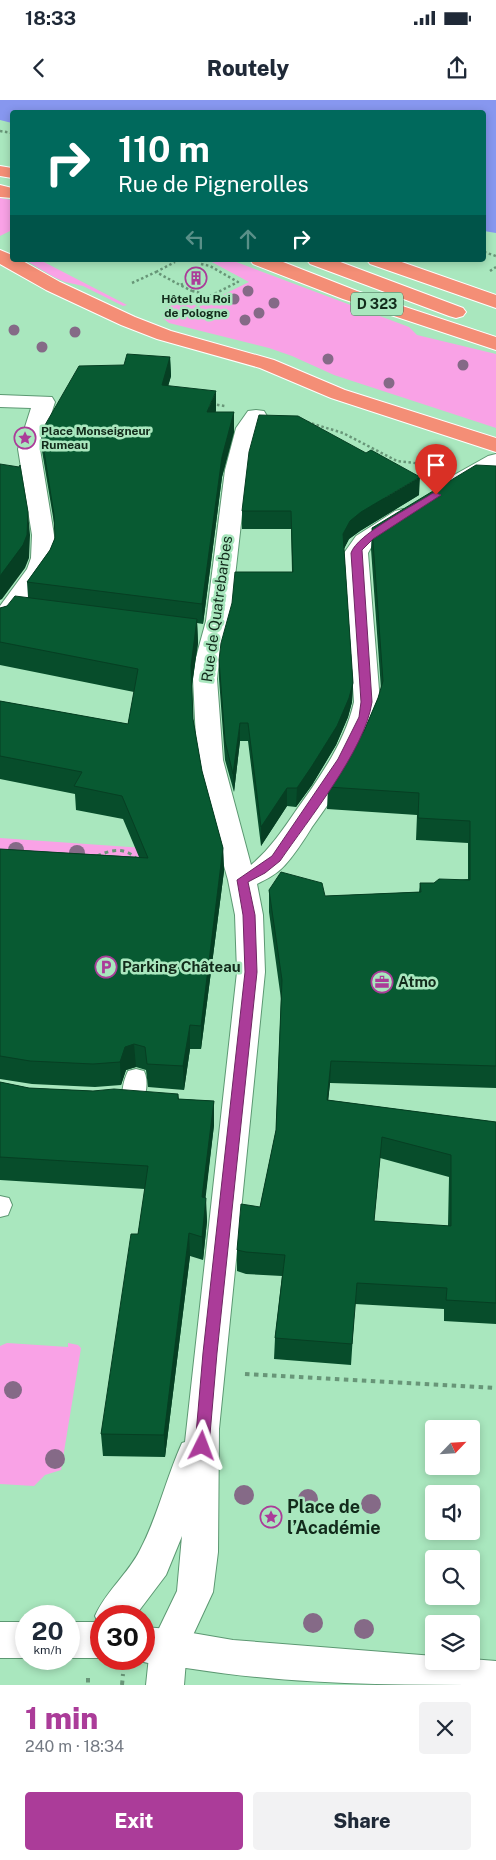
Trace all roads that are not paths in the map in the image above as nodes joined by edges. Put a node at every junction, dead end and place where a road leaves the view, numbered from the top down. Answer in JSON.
{"nodes":[{"id":1,"x":10,"y":262,"type":"edge"},
{"id":2,"x":265,"y":262,"type":"edge"},
{"id":3,"x":322,"y":262,"type":"edge"},
{"id":4,"x":383,"y":262,"type":"edge"},
{"id":5,"x":496,"y":302,"type":"edge"},
{"id":6,"x":496,"y":325,"type":"edge"},
{"id":7,"x":496,"y":344,"type":"edge"},
{"id":8,"x":0,"y":402,"type":"edge"},
{"id":9,"x":256,"y":416,"type":"dead end"},
{"id":10,"x":496,"y":445,"type":"edge"},
{"id":11,"x":496,"y":461,"type":"edge"},
{"id":12,"x":3,"y":613,"type":"edge"},
{"id":13,"x":39,"y":613,"type":"edge"},
{"id":14,"x":242,"y":880,"type":"junction"},
{"id":15,"x":126,"y":1092,"type":"edge"},
{"id":16,"x":162,"y":1102,"type":"edge"},
{"id":17,"x":202,"y":1429,"type":"junction"},
{"id":18,"x":120,"y":1605,"type":"edge"},
{"id":19,"x":0,"y":1640,"type":"edge"},
{"id":20,"x":15,"y":1640,"type":"edge"},
{"id":21,"x":156,"y":1646,"type":"edge"},
{"id":22,"x":496,"y":1680,"type":"edge"},
{"id":23,"x":165,"y":1685,"type":"edge"}],
"edges":[{"from":1,"to":10,"type":"highway"},
{"from":2,"to":7,"type":"highway","number":"D 323"},
{"from":3,"to":6,"type":"highway","number":"D 323"},
{"from":4,"to":5,"type":"highway"},
{"from":8,"to":12,"type":"street"},
{"from":9,"to":14,"type":"street","name":"Rue de Quatrebarbes"},
{"from":11,"to":14,"type":"street"},
{"from":12,"to":13,"type":"street"},
{"from":14,"to":17,"type":"street","name":"Rue de Quatrebarbes"},
{"from":15,"to":16,"type":"street"},
{"from":17,"to":18,"type":"street","name":"Rue de Quatrebarbes"},
{"from":17,"to":21,"type":"street","name":"Rue de Quatrebarbes"},
{"from":19,"to":20,"type":"street"},
{"from":21,"to":22,"type":"street"},
{"from":21,"to":23,"type":"street"}]}
